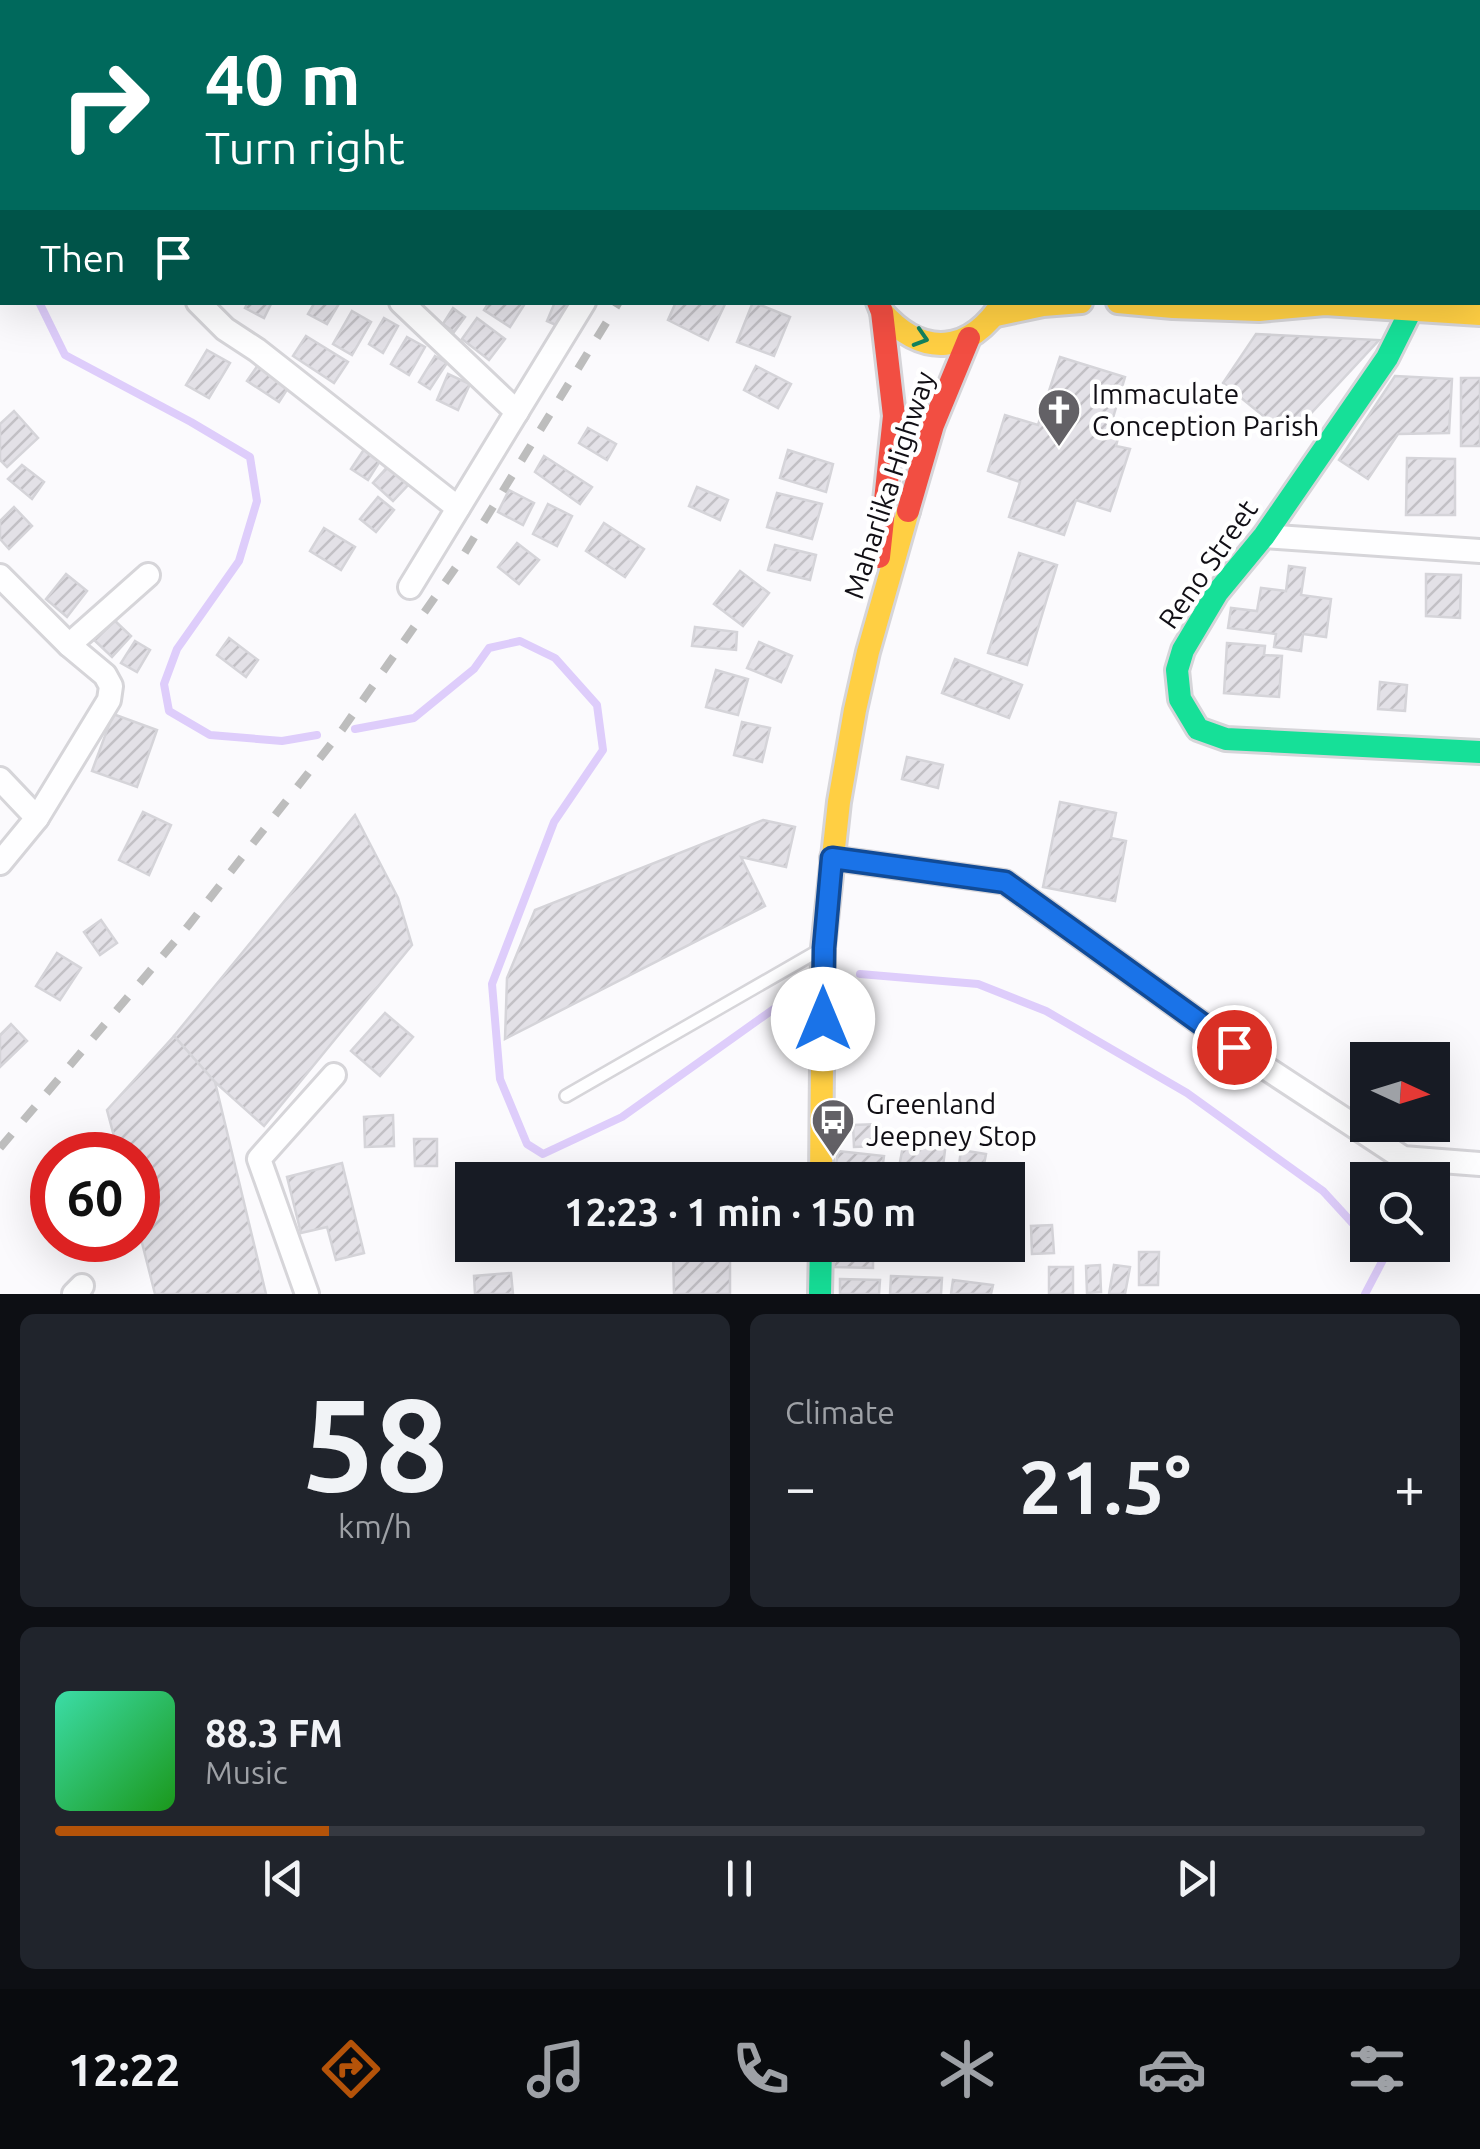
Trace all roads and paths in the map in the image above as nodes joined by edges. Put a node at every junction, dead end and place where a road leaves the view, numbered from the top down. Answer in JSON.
{"nodes":[{"id":1,"x":201,"y":305,"type":"edge"},
{"id":2,"x":404,"y":305,"type":"edge"},
{"id":3,"x":582,"y":305,"type":"edge"},
{"id":4,"x":1043,"y":305,"type":"edge"},
{"id":5,"x":1152,"y":305,"type":"edge"},
{"id":6,"x":1304,"y":305,"type":"edge"},
{"id":7,"x":1383,"y":305,"type":"edge"},
{"id":8,"x":1413,"y":306,"type":"edge"},
{"id":9,"x":880,"y":307,"type":"edge"},
{"id":10,"x":1000,"y":309,"type":"edge"},
{"id":11,"x":1480,"y":314,"type":"edge"},
{"id":12,"x":969,"y":338,"type":"junction"},
{"id":13,"x":517,"y":412,"type":"junction"},
{"id":14,"x":458,"y":508,"type":"junction"},
{"id":15,"x":1264,"y":536,"type":"junction"},
{"id":16,"x":1480,"y":551,"type":"edge"},
{"id":17,"x":148,"y":575,"type":"dead end"},
{"id":18,"x":0,"y":576,"type":"edge"},
{"id":19,"x":410,"y":587,"type":"dead end"},
{"id":20,"x":70,"y":646,"type":"junction"},
{"id":21,"x":868,"y":652,"type":"junction"},
{"id":22,"x":1480,"y":752,"type":"edge"},
{"id":23,"x":0,"y":779,"type":"edge"},
{"id":24,"x":38,"y":818,"type":"junction"},
{"id":25,"x":832,"y":858,"type":"junction"},
{"id":26,"x":0,"y":862,"type":"edge"},
{"id":27,"x":824,"y":948,"type":"junction"},
{"id":28,"x":334,"y":1075,"type":"dead end"},
{"id":29,"x":566,"y":1096,"type":"dead end"},
{"id":30,"x":821,"y":1162,"type":"edge"},
{"id":31,"x":1480,"y":1164,"type":"edge"},
{"id":32,"x":820,"y":1262,"type":"edge"},
{"id":33,"x":307,"y":1294,"type":"edge"},
{"id":34,"x":820,"y":1294,"type":"edge"}],
"edges":[{"from":1,"to":14,"type":"street"},
{"from":2,"to":13,"type":"street"},
{"from":3,"to":13,"type":"street"},
{"from":4,"to":10,"type":"main road"},
{"from":5,"to":6,"type":"main road"},
{"from":7,"to":8,"type":"main road"},
{"from":8,"to":11,"type":"main road"},
{"from":8,"to":15,"type":"main road","name":"Reno Street"},
{"from":9,"to":12,"type":"main road","one_way":true},
{"from":9,"to":21,"type":"main road","name":"Maharlika Highway"},
{"from":10,"to":12,"type":"main road"},
{"from":12,"to":21,"type":"main road","name":"Maharlika Highway"},
{"from":13,"to":14,"type":"street"},
{"from":14,"to":19,"type":"street"},
{"from":15,"to":16,"type":"street"},
{"from":15,"to":22,"type":"main road","name":"Reno Street"},
{"from":17,"to":20,"type":"street"},
{"from":18,"to":20,"type":"street"},
{"from":20,"to":24,"type":"street"},
{"from":21,"to":25,"type":"main road","name":"Maharlika Highway"},
{"from":23,"to":24,"type":"street"},
{"from":24,"to":26,"type":"street"},
{"from":25,"to":27,"type":"main road","name":"Maharlika Highway"},
{"from":25,"to":31,"type":"street"},
{"from":27,"to":29,"type":"lane"},
{"from":27,"to":30,"type":"main road","name":"Maharlika Highway"},
{"from":28,"to":33,"type":"street"},
{"from":32,"to":34,"type":"main road"}]}
